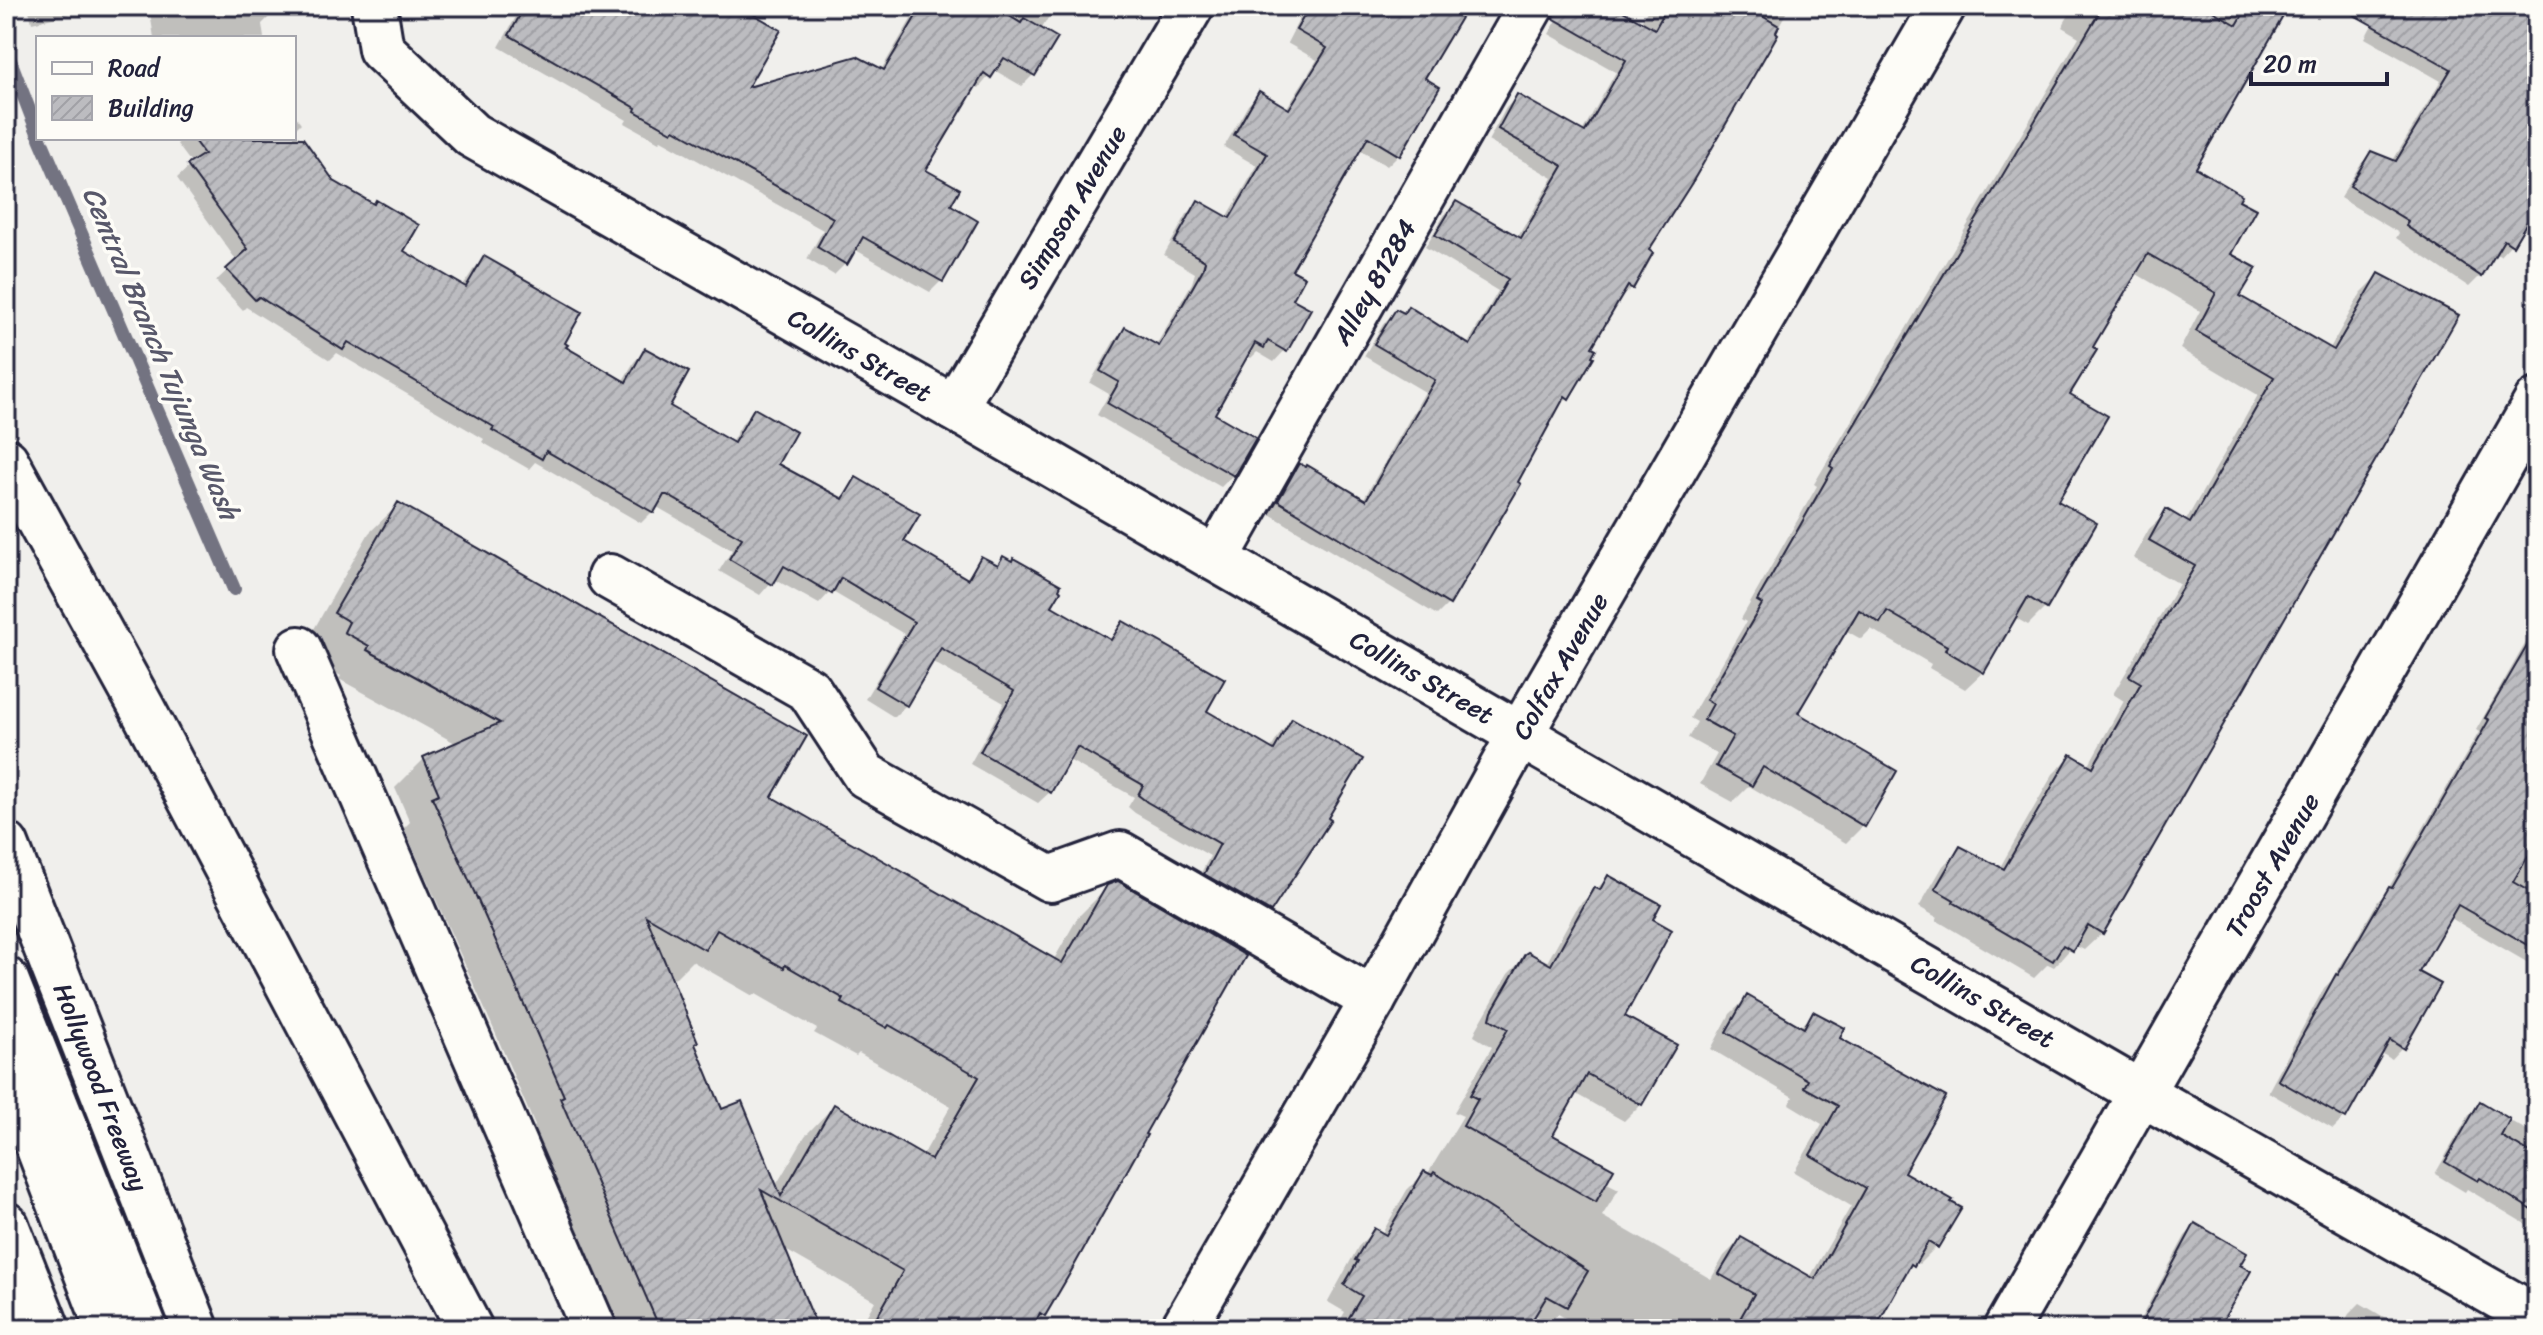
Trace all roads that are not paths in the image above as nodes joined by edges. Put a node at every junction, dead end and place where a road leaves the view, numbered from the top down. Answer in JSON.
{"nodes":[{"id":1,"x":374,"y":6,"type":"edge"},
{"id":2,"x":1191,"y":6,"type":"edge"},
{"id":3,"x":1531,"y":6,"type":"edge"},
{"id":4,"x":1943,"y":6,"type":"edge"},
{"id":5,"x":2537,"y":401,"type":"edge"},
{"id":6,"x":954,"y":408,"type":"junction"},
{"id":7,"x":6,"y":461,"type":"edge"},
{"id":8,"x":1216,"y":559,"type":"junction"},
{"id":9,"x":610,"y":577,"type":"dead end"},
{"id":10,"x":299,"y":649,"type":"dead end"},
{"id":11,"x":1521,"y":733,"type":"junction"},
{"id":12,"x":6,"y":845,"type":"edge"},
{"id":13,"x":6,"y":980,"type":"edge"},
{"id":14,"x":1373,"y":1000,"type":"junction"},
{"id":15,"x":6,"y":1062,"type":"edge"},
{"id":16,"x":2141,"y":1093,"type":"junction"},
{"id":17,"x":13,"y":1243,"type":"edge"},
{"id":18,"x":2537,"y":1318,"type":"edge"},
{"id":19,"x":123,"y":1321,"type":"edge"},
{"id":20,"x":47,"y":1329,"type":"edge"},
{"id":21,"x":196,"y":1329,"type":"edge"},
{"id":22,"x":470,"y":1329,"type":"edge"},
{"id":23,"x":594,"y":1329,"type":"edge"},
{"id":24,"x":1183,"y":1329,"type":"edge"},
{"id":25,"x":2006,"y":1329,"type":"edge"}],
"edges":[{"from":1,"to":6,"type":"main road","name":"Collins Street"},
{"from":2,"to":6,"type":"main road","name":"Simpson Avenue"},
{"from":3,"to":8,"type":"main road","name":"Alley 81284"},
{"from":4,"to":11,"type":"main road","name":"Colfax Avenue"},
{"from":5,"to":16,"type":"main road","name":"Troost Avenue"},
{"from":6,"to":8,"type":"main road","name":"Collins Street"},
{"from":7,"to":22,"type":"main road"},
{"from":8,"to":11,"type":"main road","name":"Collins Street"},
{"from":9,"to":14,"type":"main road"},
{"from":10,"to":23,"type":"main road"},
{"from":11,"to":14,"type":"main road","name":"Colfax Avenue"},
{"from":11,"to":16,"type":"main road","name":"Collins Street"},
{"from":12,"to":21,"type":"main road","name":"Hollywood Freeway"},
{"from":13,"to":19,"type":"main road"},
{"from":14,"to":24,"type":"main road","name":"Colfax Avenue"},
{"from":15,"to":19,"type":"main road"},
{"from":16,"to":18,"type":"main road","name":"Collins Street"},
{"from":16,"to":25,"type":"main road","name":"Troost Avenue"},
{"from":17,"to":20,"type":"main road"}]}
